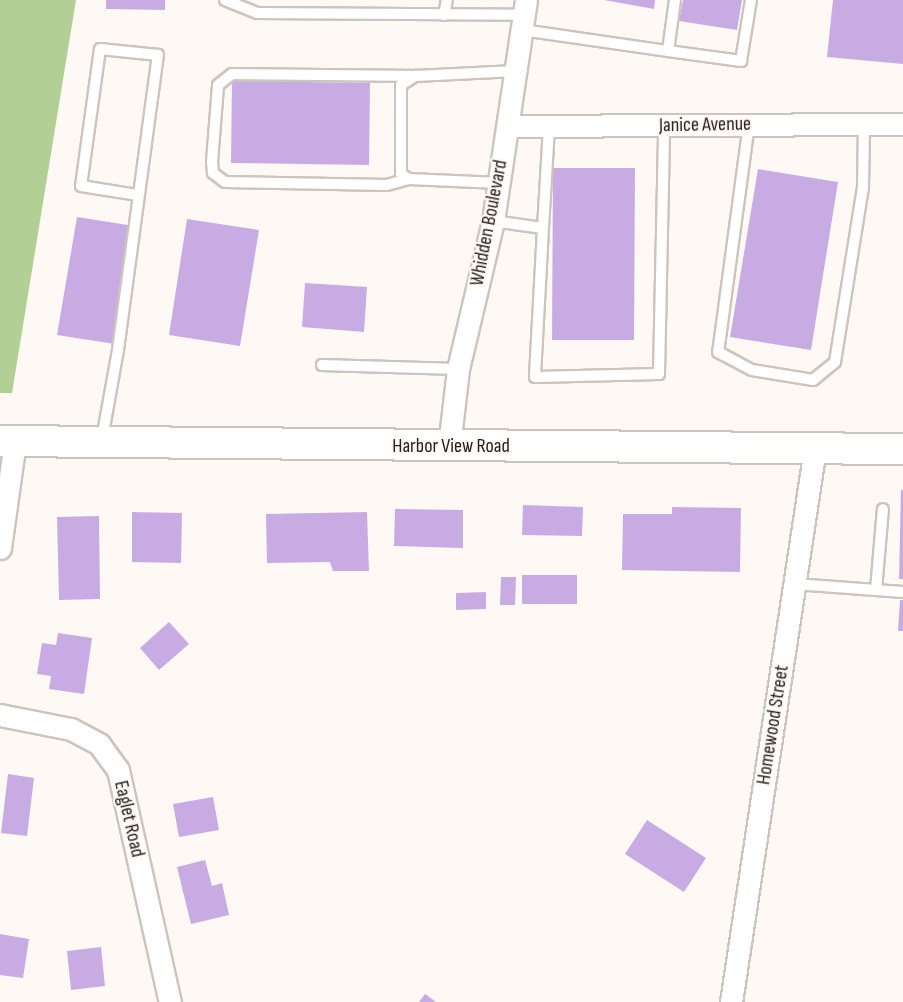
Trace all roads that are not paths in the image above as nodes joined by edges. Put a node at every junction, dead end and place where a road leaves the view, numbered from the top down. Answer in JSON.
{"nodes":[{"id":1,"x":225,"y":0,"type":"edge"},
{"id":2,"x":447,"y":0,"type":"edge"},
{"id":3,"x":675,"y":0,"type":"edge"},
{"id":4,"x":751,"y":0,"type":"edge"},
{"id":5,"x":444,"y":15,"type":"junction"},
{"id":6,"x":524,"y":15,"type":"edge"},
{"id":7,"x":668,"y":51,"type":"junction"},
{"id":8,"x":516,"y":71,"type":"junction"},
{"id":9,"x":415,"y":76,"type":"junction"},
{"id":10,"x":864,"y":123,"type":"junction"},
{"id":11,"x":750,"y":124,"type":"junction"},
{"id":12,"x":903,"y":124,"type":"edge"},
{"id":13,"x":664,"y":125,"type":"junction"},
{"id":14,"x":508,"y":126,"type":"junction"},
{"id":15,"x":549,"y":126,"type":"junction"},
{"id":16,"x":409,"y":179,"type":"junction"},
{"id":17,"x":499,"y":183,"type":"junction"},
{"id":18,"x":138,"y":195,"type":"junction"},
{"id":19,"x":493,"y":221,"type":"junction"},
{"id":20,"x":543,"y":228,"type":"junction"},
{"id":21,"x":322,"y":366,"type":"dead end"},
{"id":22,"x":458,"y":369,"type":"junction"},
{"id":23,"x":8,"y":441,"type":"edge"},
{"id":24,"x":101,"y":442,"type":"junction"},
{"id":25,"x":449,"y":446,"type":"junction"},
{"id":26,"x":815,"y":448,"type":"junction"},
{"id":27,"x":903,"y":449,"type":"edge"},
{"id":28,"x":883,"y":508,"type":"dead end"},
{"id":29,"x":0,"y":548,"type":"edge"},
{"id":30,"x":795,"y":584,"type":"junction"},
{"id":31,"x":876,"y":590,"type":"junction"},
{"id":32,"x":903,"y":592,"type":"edge"},
{"id":33,"x":0,"y":715,"type":"edge"},
{"id":34,"x":170,"y":1002,"type":"edge"},
{"id":35,"x":731,"y":1002,"type":"edge"}],
"edges":[{"from":1,"to":5,"type":"lane"},
{"from":2,"to":5,"type":"lane"},
{"from":3,"to":7,"type":"lane"},
{"from":4,"to":7,"type":"lane"},
{"from":5,"to":6,"type":"lane"},
{"from":6,"to":7,"type":"lane"},
{"from":6,"to":8,"type":"street","name":"Whidden Boulevard"},
{"from":8,"to":9,"type":"lane"},
{"from":8,"to":14,"type":"street","name":"Whidden Boulevard"},
{"from":9,"to":16,"type":"lane"},
{"from":9,"to":16,"type":"lane"},
{"from":10,"to":11,"type":"street","name":"Janice Avenue"},
{"from":10,"to":11,"type":"lane"},
{"from":10,"to":12,"type":"street","name":"Janice Avenue"},
{"from":11,"to":13,"type":"street","name":"Janice Avenue"},
{"from":13,"to":15,"type":"street","name":"Janice Avenue"},
{"from":13,"to":20,"type":"lane"},
{"from":14,"to":15,"type":"street","name":"Janice Avenue"},
{"from":14,"to":17,"type":"street","name":"Whidden Boulevard"},
{"from":15,"to":20,"type":"lane"},
{"from":16,"to":17,"type":"lane"},
{"from":17,"to":19,"type":"street","name":"Whidden Boulevard"},
{"from":18,"to":18,"type":"lane"},
{"from":18,"to":24,"type":"lane"},
{"from":19,"to":20,"type":"lane"},
{"from":19,"to":22,"type":"street","name":"Whidden Boulevard"},
{"from":21,"to":22,"type":"lane"},
{"from":22,"to":25,"type":"street","name":"Whidden Boulevard"},
{"from":23,"to":24,"type":"main road","name":"Harbor View Road"},
{"from":23,"to":29,"type":"street"},
{"from":24,"to":25,"type":"main road","name":"Harbor View Road"},
{"from":25,"to":26,"type":"main road","name":"Harbor View Road"},
{"from":26,"to":27,"type":"main road","name":"Harbor View Road"},
{"from":26,"to":30,"type":"street","name":"Homewood Street"},
{"from":28,"to":31,"type":"lane"},
{"from":30,"to":31,"type":"lane"},
{"from":30,"to":35,"type":"street","name":"Homewood Street"},
{"from":31,"to":32,"type":"lane"},
{"from":33,"to":34,"type":"street","name":"Eaglet Road"}]}
